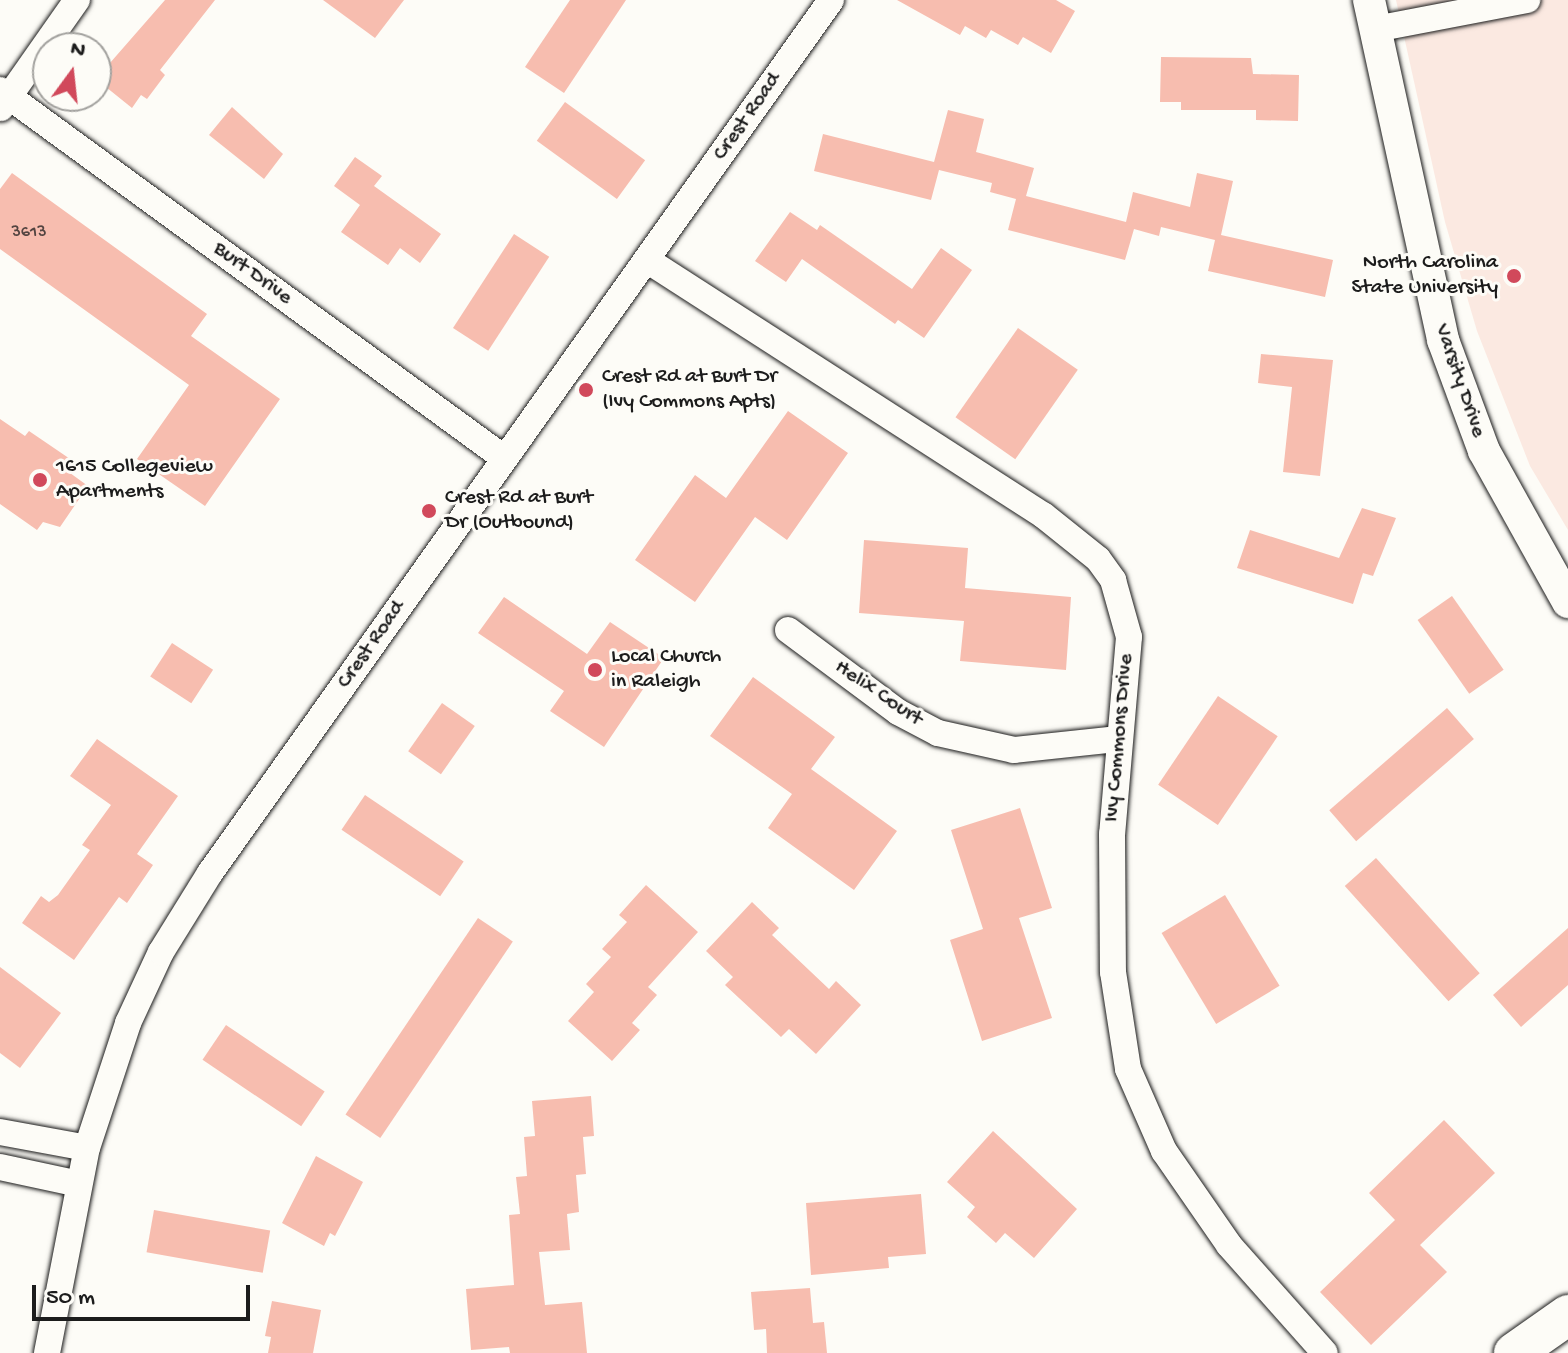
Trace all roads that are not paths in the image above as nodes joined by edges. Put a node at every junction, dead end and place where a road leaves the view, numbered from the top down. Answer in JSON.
{"nodes":[{"id":1,"x":77,"y":0,"type":"edge"},
{"id":2,"x":831,"y":0,"type":"edge"},
{"id":3,"x":1527,"y":0,"type":"edge"},
{"id":4,"x":1372,"y":14,"type":"edge"},
{"id":5,"x":3,"y":98,"type":"edge"},
{"id":6,"x":647,"y":260,"type":"junction"},
{"id":7,"x":504,"y":458,"type":"junction"},
{"id":8,"x":1568,"y":602,"type":"edge"},
{"id":9,"x":788,"y":630,"type":"dead end"},
{"id":10,"x":1117,"y":739,"type":"junction"},
{"id":11,"x":0,"y":1132,"type":"edge"},
{"id":12,"x":87,"y":1148,"type":"junction"},
{"id":13,"x":0,"y":1167,"type":"edge"},
{"id":14,"x":79,"y":1184,"type":"junction"},
{"id":15,"x":1568,"y":1315,"type":"edge"},
{"id":16,"x":47,"y":1353,"type":"edge"},
{"id":17,"x":1325,"y":1353,"type":"edge"},
{"id":18,"x":1514,"y":1353,"type":"edge"}],
"edges":[{"from":1,"to":5,"type":"street"},
{"from":2,"to":6,"type":"street","name":"Crest Road"},
{"from":3,"to":4,"type":"street"},
{"from":4,"to":8,"type":"street","name":"Varsity Drive"},
{"from":5,"to":7,"type":"street","name":"Burt Drive"},
{"from":6,"to":7,"type":"street","name":"Crest Road"},
{"from":6,"to":10,"type":"street","name":"Ivy Commons Drive"},
{"from":7,"to":12,"type":"street","name":"Crest Road"},
{"from":9,"to":10,"type":"street","name":"Helix Court"},
{"from":10,"to":17,"type":"street","name":"Ivy Commons Drive"},
{"from":11,"to":12,"type":"street"},
{"from":12,"to":14,"type":"street","name":"Crest Road"},
{"from":13,"to":14,"type":"street"},
{"from":14,"to":16,"type":"street","name":"Crest Road"},
{"from":15,"to":18,"type":"main road"}]}
